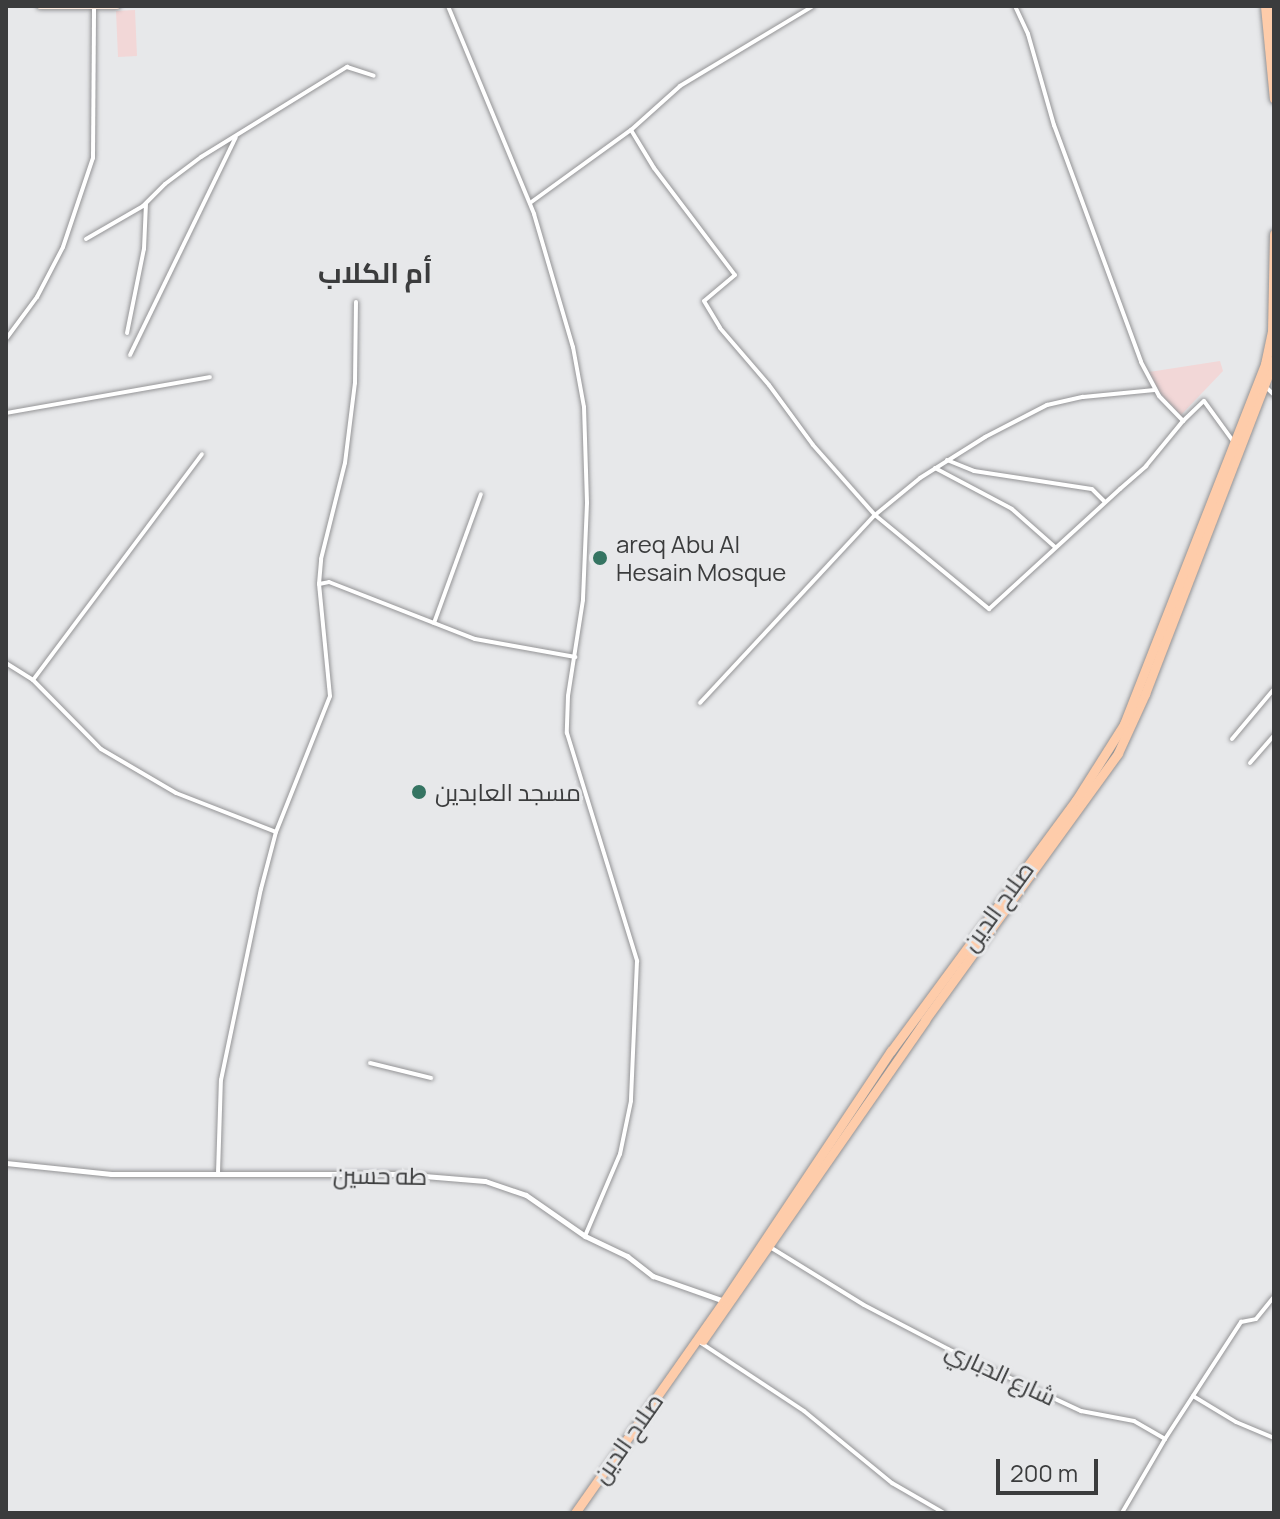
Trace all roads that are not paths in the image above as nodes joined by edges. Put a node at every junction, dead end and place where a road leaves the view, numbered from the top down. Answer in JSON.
{"nodes":[{"id":1,"x":40,"y":6,"type":"edge"},
{"id":2,"x":94,"y":6,"type":"edge"},
{"id":3,"x":117,"y":6,"type":"edge"},
{"id":4,"x":448,"y":6,"type":"edge"},
{"id":5,"x":813,"y":6,"type":"edge"},
{"id":6,"x":1015,"y":6,"type":"edge"},
{"id":7,"x":1265,"y":6,"type":"edge"},
{"id":8,"x":1272,"y":6,"type":"edge"},
{"id":9,"x":1274,"y":27,"type":"edge"},
{"id":10,"x":374,"y":76,"type":"dead end"},
{"id":11,"x":1274,"y":99,"type":"edge"},
{"id":12,"x":631,"y":130,"type":"junction"},
{"id":13,"x":236,"y":137,"type":"junction"},
{"id":14,"x":530,"y":203,"type":"junction"},
{"id":15,"x":146,"y":204,"type":"junction"},
{"id":16,"x":1274,"y":234,"type":"edge"},
{"id":17,"x":86,"y":239,"type":"dead end"},
{"id":18,"x":356,"y":302,"type":"dead end"},
{"id":19,"x":127,"y":333,"type":"dead end"},
{"id":20,"x":6,"y":339,"type":"edge"},
{"id":21,"x":130,"y":355,"type":"dead end"},
{"id":22,"x":1274,"y":359,"type":"edge"},
{"id":23,"x":210,"y":377,"type":"dead end"},
{"id":24,"x":1265,"y":386,"type":"junction"},
{"id":25,"x":1155,"y":390,"type":"junction"},
{"id":26,"x":1274,"y":395,"type":"edge"},
{"id":27,"x":6,"y":413,"type":"edge"},
{"id":28,"x":1183,"y":421,"type":"junction"},
{"id":29,"x":1233,"y":441,"type":"dead end"},
{"id":30,"x":202,"y":454,"type":"dead end"},
{"id":31,"x":947,"y":460,"type":"junction"},
{"id":32,"x":935,"y":468,"type":"junction"},
{"id":33,"x":481,"y":494,"type":"dead end"},
{"id":34,"x":1105,"y":502,"type":"junction"},
{"id":35,"x":875,"y":515,"type":"junction"},
{"id":36,"x":1055,"y":547,"type":"junction"},
{"id":37,"x":1191,"y":564,"type":"junction"},
{"id":38,"x":319,"y":584,"type":"junction"},
{"id":39,"x":434,"y":624,"type":"junction"},
{"id":40,"x":575,"y":657,"type":"junction"},
{"id":41,"x":6,"y":663,"type":"edge"},
{"id":42,"x":33,"y":680,"type":"junction"},
{"id":43,"x":1274,"y":689,"type":"edge"},
{"id":44,"x":700,"y":703,"type":"dead end"},
{"id":45,"x":1274,"y":735,"type":"edge"},
{"id":46,"x":1232,"y":739,"type":"dead end"},
{"id":47,"x":1250,"y":763,"type":"dead end"},
{"id":48,"x":276,"y":832,"type":"junction"},
{"id":49,"x":370,"y":1063,"type":"dead end"},
{"id":50,"x":431,"y":1078,"type":"dead end"},
{"id":51,"x":6,"y":1163,"type":"edge"},
{"id":52,"x":820,"y":1167,"type":"junction"},
{"id":53,"x":218,"y":1173,"type":"junction"},
{"id":54,"x":585,"y":1236,"type":"junction"},
{"id":55,"x":770,"y":1247,"type":"junction"},
{"id":56,"x":1274,"y":1297,"type":"edge"},
{"id":57,"x":724,"y":1301,"type":"junction"},
{"id":58,"x":701,"y":1343,"type":"junction"},
{"id":59,"x":662,"y":1394,"type":"junction"},
{"id":60,"x":1193,"y":1396,"type":"junction"},
{"id":61,"x":1274,"y":1438,"type":"edge"},
{"id":62,"x":1165,"y":1439,"type":"junction"},
{"id":63,"x":575,"y":1513,"type":"edge"},
{"id":64,"x":581,"y":1513,"type":"edge"},
{"id":65,"x":944,"y":1513,"type":"edge"},
{"id":66,"x":1122,"y":1513,"type":"edge"}],
"edges":[{"from":1,"to":2,"type":"main road"},
{"from":2,"to":3,"type":"main road"},
{"from":2,"to":20,"type":"street"},
{"from":4,"to":14,"type":"street"},
{"from":5,"to":12,"type":"street"},
{"from":6,"to":25,"type":"street"},
{"from":7,"to":11,"type":"highway"},
{"from":8,"to":9,"type":"highway"},
{"from":10,"to":13,"type":"street"},
{"from":12,"to":14,"type":"street"},
{"from":12,"to":35,"type":"street"},
{"from":13,"to":15,"type":"street"},
{"from":13,"to":21,"type":"street"},
{"from":14,"to":40,"type":"street"},
{"from":15,"to":17,"type":"street"},
{"from":15,"to":19,"type":"street"},
{"from":16,"to":37,"type":"highway","name":"صلاح الدين"},
{"from":18,"to":38,"type":"street"},
{"from":22,"to":24,"type":"highway","name":"صلاح الدين"},
{"from":23,"to":27,"type":"street"},
{"from":24,"to":26,"type":"street"},
{"from":24,"to":37,"type":"highway","name":"صلاح الدين"},
{"from":25,"to":28,"type":"street"},
{"from":25,"to":31,"type":"street"},
{"from":28,"to":29,"type":"street"},
{"from":28,"to":34,"type":"street"},
{"from":30,"to":42,"type":"street"},
{"from":31,"to":32,"type":"street"},
{"from":31,"to":34,"type":"street"},
{"from":32,"to":35,"type":"street"},
{"from":32,"to":36,"type":"street"},
{"from":33,"to":39,"type":"street"},
{"from":34,"to":36,"type":"street"},
{"from":35,"to":36,"type":"street"},
{"from":35,"to":44,"type":"street"},
{"from":37,"to":52,"type":"highway","name":"صلاح الدين"},
{"from":38,"to":39,"type":"street"},
{"from":38,"to":48,"type":"street"},
{"from":39,"to":40,"type":"street"},
{"from":40,"to":54,"type":"street"},
{"from":41,"to":42,"type":"street"},
{"from":42,"to":48,"type":"street"},
{"from":43,"to":46,"type":"street"},
{"from":45,"to":47,"type":"street"},
{"from":48,"to":53,"type":"street"},
{"from":49,"to":50,"type":"street"},
{"from":51,"to":53,"type":"street","name":"طه حسين"},
{"from":52,"to":55,"type":"highway","name":"صلاح الدين"},
{"from":52,"to":57,"type":"highway","name":"صلاح الدين"},
{"from":53,"to":54,"type":"street","name":"طه حسين"},
{"from":54,"to":57,"type":"street","name":"طه حسين"},
{"from":55,"to":58,"type":"highway","name":"صلاح الدين"},
{"from":55,"to":62,"type":"street","name":"شارع الدباري"},
{"from":56,"to":60,"type":"street"},
{"from":57,"to":59,"type":"highway","name":"صلاح الدين"},
{"from":58,"to":59,"type":"highway","name":"صلاح الدين"},
{"from":58,"to":65,"type":"street"},
{"from":59,"to":63,"type":"highway","name":"صلاح الدين"},
{"from":59,"to":64,"type":"highway","name":"صلاح الدين"},
{"from":60,"to":61,"type":"street"},
{"from":60,"to":62,"type":"street"},
{"from":62,"to":66,"type":"street"}]}
